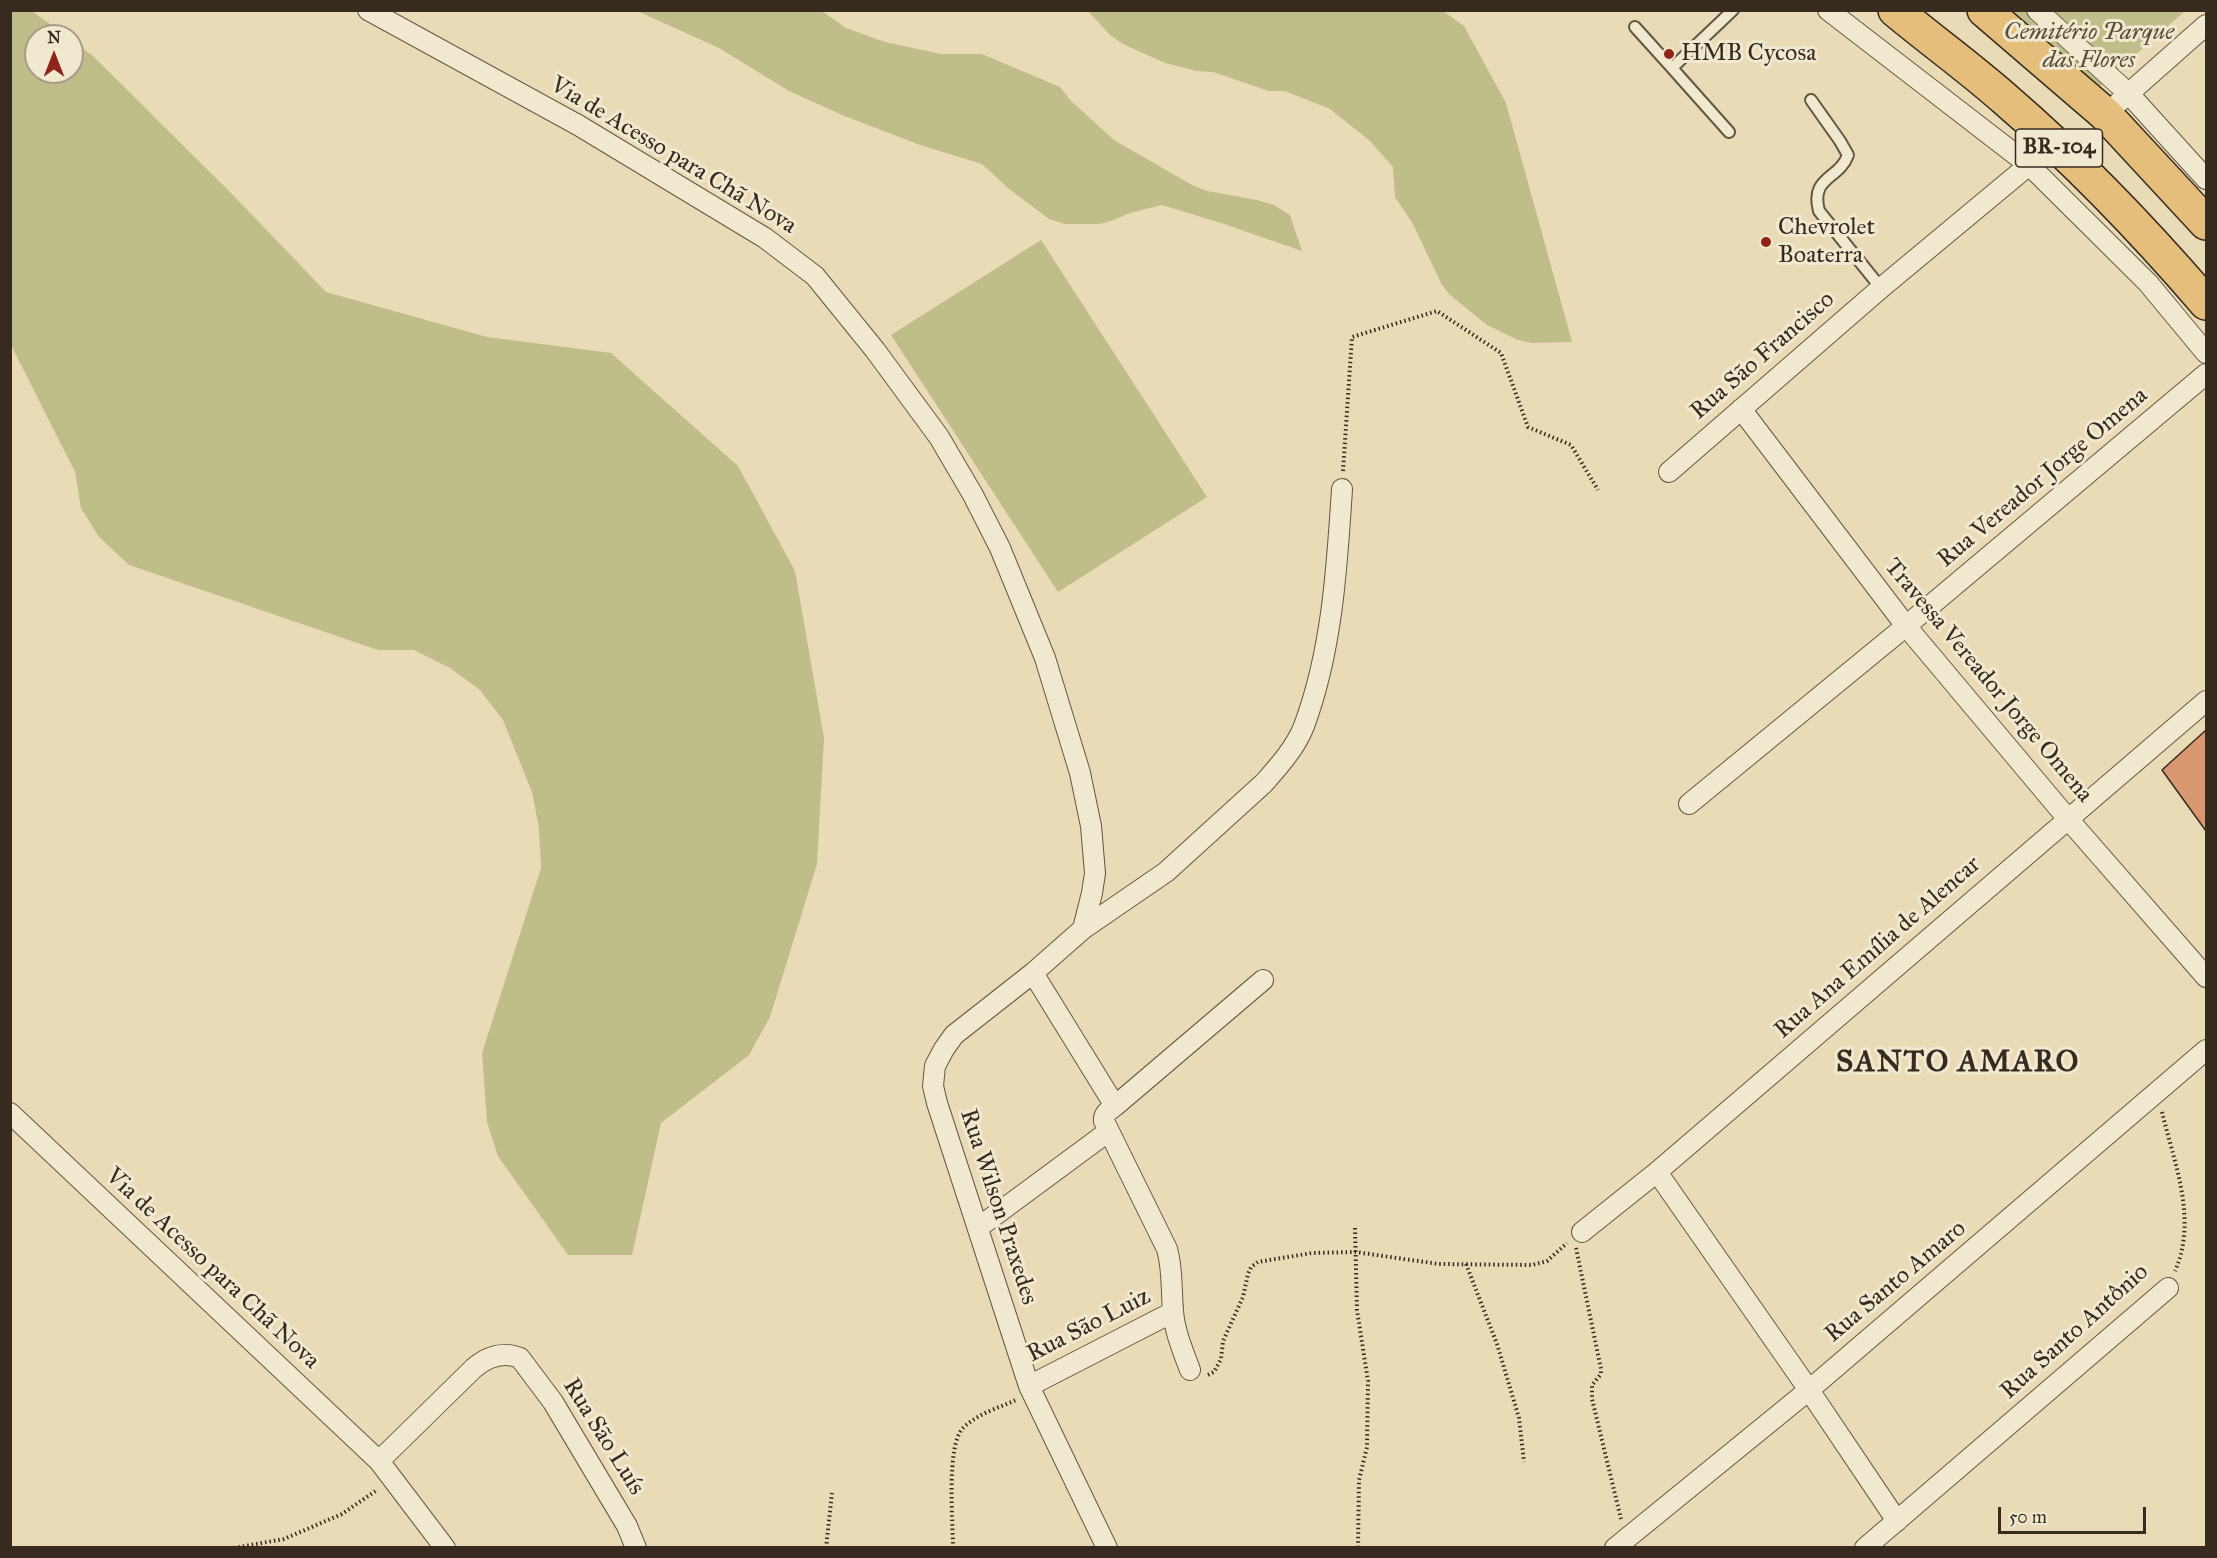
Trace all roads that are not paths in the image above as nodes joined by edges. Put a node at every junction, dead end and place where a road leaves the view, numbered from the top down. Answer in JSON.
{"nodes":[{"id":1,"x":368,"y":10,"type":"edge"},
{"id":2,"x":1734,"y":10,"type":"edge"},
{"id":3,"x":1828,"y":10,"type":"edge"},
{"id":4,"x":1894,"y":10,"type":"edge"},
{"id":5,"x":2037,"y":10,"type":"edge"},
{"id":6,"x":2001,"y":21,"type":"edge"},
{"id":7,"x":2206,"y":25,"type":"edge"},
{"id":8,"x":1635,"y":27,"type":"dead end"},
{"id":9,"x":1672,"y":68,"type":"junction"},
{"id":10,"x":1811,"y":100,"type":"dead end"},
{"id":11,"x":2117,"y":104,"type":"junction"},
{"id":12,"x":1729,"y":132,"type":"dead end"},
{"id":13,"x":2029,"y":165,"type":"junction"},
{"id":14,"x":2206,"y":178,"type":"edge"},
{"id":15,"x":2206,"y":223,"type":"edge"},
{"id":16,"x":1881,"y":288,"type":"junction"},
{"id":17,"x":2206,"y":303,"type":"edge"},
{"id":18,"x":2206,"y":353,"type":"edge"},
{"id":19,"x":2206,"y":374,"type":"edge"},
{"id":20,"x":1741,"y":409,"type":"junction"},
{"id":21,"x":1669,"y":472,"type":"dead end"},
{"id":22,"x":1342,"y":489,"type":"road end"},
{"id":23,"x":1906,"y":626,"type":"junction"},
{"id":24,"x":2206,"y":701,"type":"edge"},
{"id":25,"x":1689,"y":804,"type":"dead end"},
{"id":26,"x":2068,"y":819,"type":"junction"},
{"id":27,"x":1083,"y":929,"type":"junction"},
{"id":28,"x":1033,"y":973,"type":"junction"},
{"id":29,"x":2206,"y":977,"type":"edge"},
{"id":30,"x":1263,"y":980,"type":"dead end"},
{"id":31,"x":2206,"y":1050,"type":"edge"},
{"id":32,"x":1115,"y":1106,"type":"junction"},
{"id":33,"x":10,"y":1113,"type":"edge"},
{"id":34,"x":1109,"y":1131,"type":"junction"},
{"id":35,"x":1656,"y":1172,"type":"junction"},
{"id":36,"x":979,"y":1227,"type":"junction"},
{"id":37,"x":1578,"y":1234,"type":"road end"},
{"id":38,"x":2168,"y":1288,"type":"road end"},
{"id":39,"x":1173,"y":1312,"type":"junction"},
{"id":40,"x":1190,"y":1370,"type":"road end"},
{"id":41,"x":1031,"y":1389,"type":"junction"},
{"id":42,"x":1809,"y":1389,"type":"junction"},
{"id":43,"x":379,"y":1461,"type":"junction"},
{"id":44,"x":1898,"y":1521,"type":"junction"},
{"id":45,"x":1620,"y":1543,"type":"edge"},
{"id":46,"x":445,"y":1548,"type":"edge"},
{"id":47,"x":636,"y":1548,"type":"edge"},
{"id":48,"x":1107,"y":1548,"type":"edge"},
{"id":49,"x":1865,"y":1548,"type":"edge"}],
"edges":[{"from":1,"to":27,"type":"street","name":"Via de Acesso para Chã Nova"},
{"from":2,"to":9,"type":"lane"},
{"from":3,"to":13,"type":"street"},
{"from":4,"to":17,"type":"highway","number":"BR-104"},
{"from":5,"to":11,"type":"street"},
{"from":6,"to":11,"type":"highway","number":"BR-104"},
{"from":7,"to":11,"type":"street"},
{"from":8,"to":9,"type":"lane"},
{"from":9,"to":12,"type":"lane"},
{"from":10,"to":16,"type":"lane"},
{"from":11,"to":14,"type":"street"},
{"from":11,"to":15,"type":"highway","number":"BR-104"},
{"from":13,"to":16,"type":"street","name":"Rua São Francisco"},
{"from":13,"to":18,"type":"street"},
{"from":16,"to":20,"type":"street","name":"Rua São Francisco"},
{"from":19,"to":23,"type":"street","name":"Rua Vereador Jorge Omena"},
{"from":20,"to":21,"type":"street","name":"Rua São Francisco"},
{"from":20,"to":23,"type":"street","name":"Travessa Vereador Jorge Omena"},
{"from":22,"to":27,"type":"street","name":"Rua Wilson Praxedes"},
{"from":23,"to":25,"type":"street","name":"Rua Vereador Jorge Omena"},
{"from":23,"to":26,"type":"street","name":"Travessa Vereador Jorge Omena"},
{"from":24,"to":26,"type":"street","name":"Rua Ana Emília de Alencar"},
{"from":26,"to":29,"type":"street","name":"Travessa Vereador Jorge Omena"},
{"from":26,"to":35,"type":"street","name":"Rua Ana Emília de Alencar"},
{"from":27,"to":28,"type":"street","name":"Rua Wilson Praxedes"},
{"from":28,"to":32,"type":"street"},
{"from":28,"to":36,"type":"street","name":"Rua Wilson Praxedes"},
{"from":30,"to":32,"type":"street"},
{"from":31,"to":42,"type":"street","name":"Rua Santo Amaro"},
{"from":32,"to":34,"type":"street"},
{"from":33,"to":43,"type":"street","name":"Via de Acesso para Chã Nova"},
{"from":34,"to":36,"type":"street"},
{"from":34,"to":39,"type":"street"},
{"from":35,"to":37,"type":"street","name":"Rua Ana Emília de Alencar"},
{"from":35,"to":42,"type":"street"},
{"from":36,"to":41,"type":"street","name":"Rua Wilson Praxedes"},
{"from":38,"to":44,"type":"street","name":"Rua Santo Antônio"},
{"from":39,"to":40,"type":"street"},
{"from":39,"to":41,"type":"street","name":"Rua São Luiz"},
{"from":41,"to":48,"type":"street","name":"Rua Wilson Praxedes"},
{"from":42,"to":44,"type":"street"},
{"from":42,"to":45,"type":"street","name":"Rua Santo Amaro"},
{"from":43,"to":46,"type":"street","name":"Via de Acesso para Chã Nova"},
{"from":43,"to":47,"type":"street","name":"Rua São Luís"},
{"from":44,"to":49,"type":"street","name":"Rua Santo Antônio"}]}
